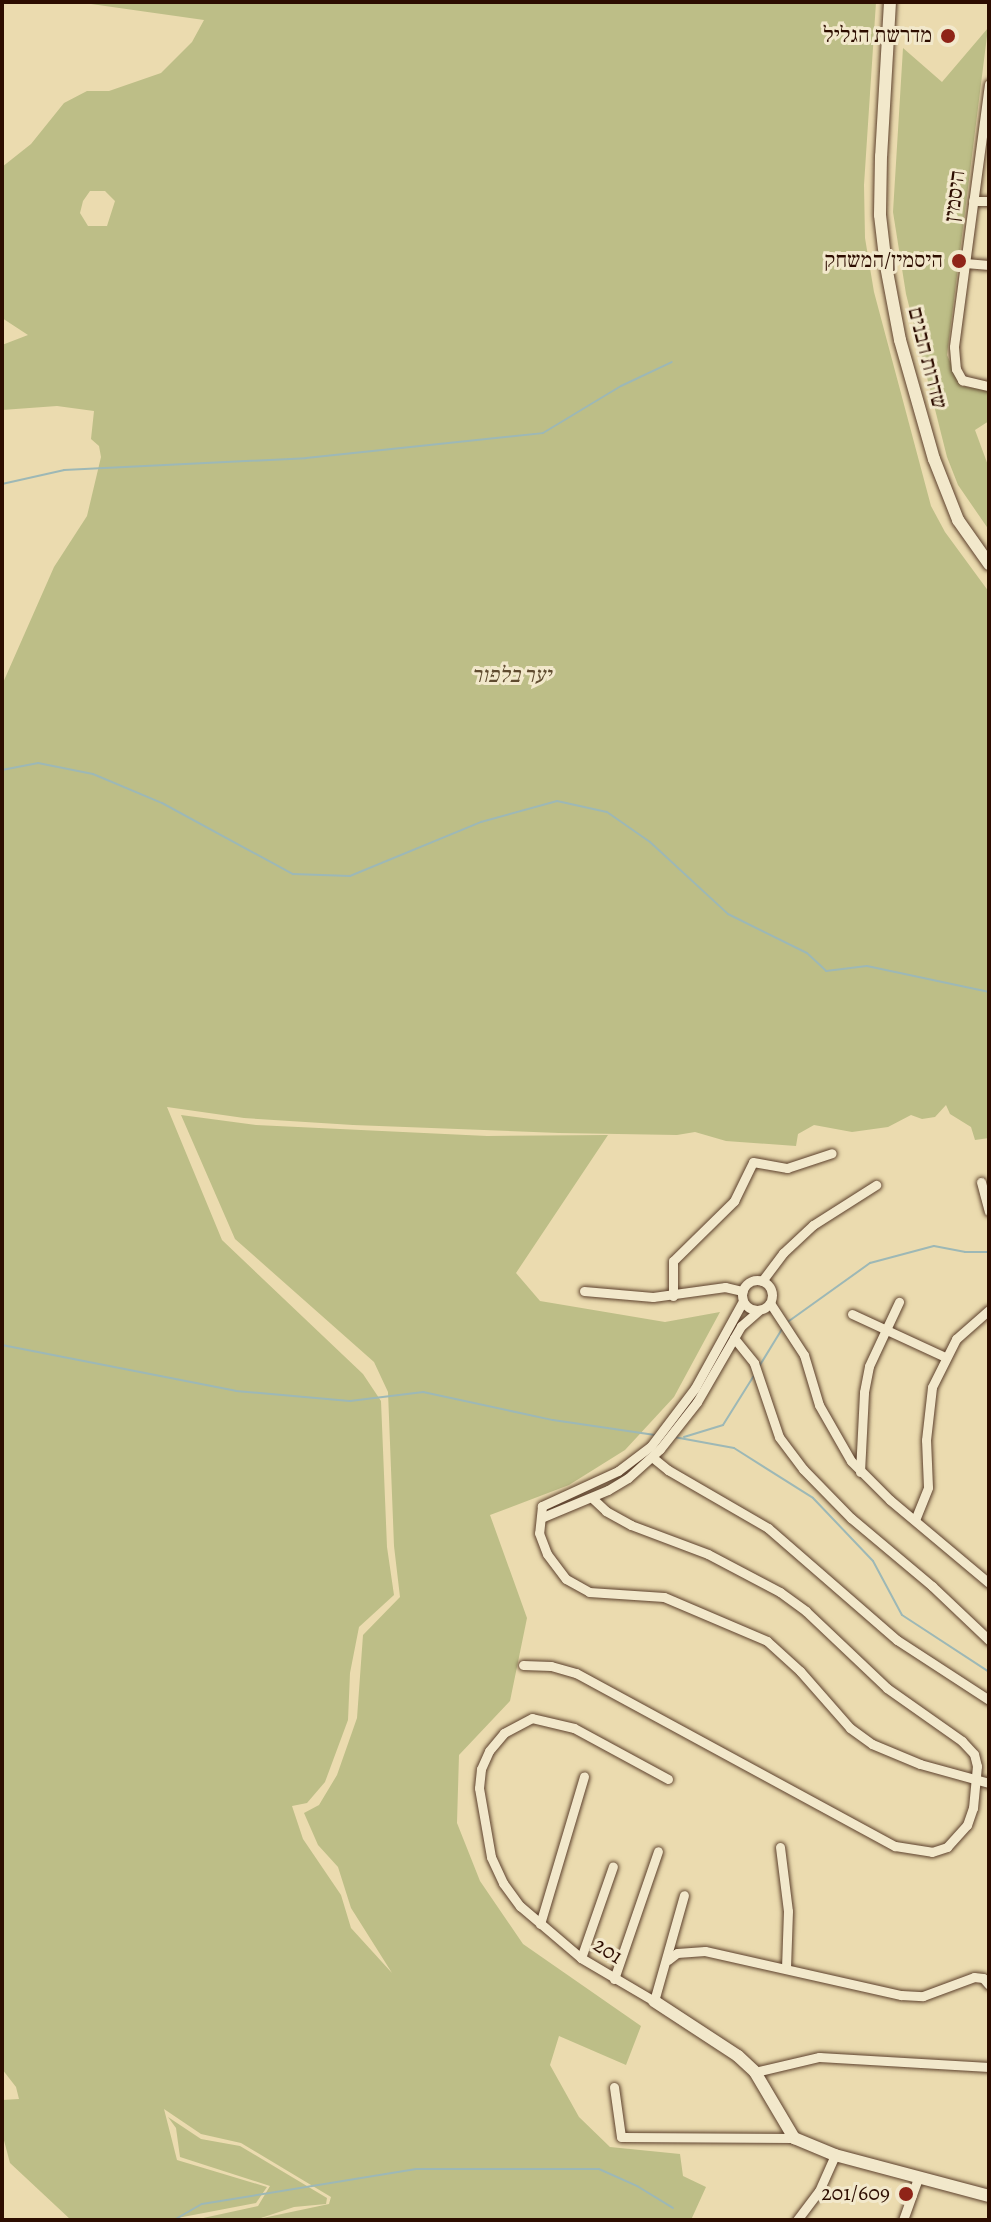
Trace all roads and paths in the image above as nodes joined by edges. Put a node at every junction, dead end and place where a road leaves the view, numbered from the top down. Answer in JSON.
{"nodes":[{"id":1,"x":890,"y":2,"type":"edge"},
{"id":2,"x":988,"y":90,"type":"edge"},
{"id":3,"x":973,"y":201,"type":"junction"},
{"id":4,"x":989,"y":201,"type":"edge"},
{"id":5,"x":965,"y":263,"type":"junction"},
{"id":6,"x":989,"y":265,"type":"edge"},
{"id":7,"x":989,"y":386,"type":"edge"},
{"id":8,"x":989,"y":564,"type":"edge"},
{"id":9,"x":832,"y":1153,"type":"dead end"},
{"id":10,"x":981,"y":1182,"type":"dead end"},
{"id":11,"x":876,"y":1185,"type":"dead end"},
{"id":12,"x":989,"y":1211,"type":"edge"},
{"id":13,"x":762,"y":1281,"type":"junction"},
{"id":14,"x":584,"y":1291,"type":"dead end"},
{"id":15,"x":673,"y":1296,"type":"junction"},
{"id":16,"x":743,"y":1296,"type":"junction"},
{"id":17,"x":899,"y":1302,"type":"dead end"},
{"id":18,"x":770,"y":1303,"type":"junction"},
{"id":19,"x":989,"y":1310,"type":"edge"},
{"id":20,"x":758,"y":1311,"type":"junction"},
{"id":21,"x":852,"y":1314,"type":"dead end"},
{"id":22,"x":886,"y":1328,"type":"junction"},
{"id":23,"x":734,"y":1338,"type":"junction"},
{"id":24,"x":945,"y":1357,"type":"junction"},
{"id":25,"x":681,"y":1416,"type":"junction"},
{"id":26,"x":654,"y":1451,"type":"junction"},
{"id":27,"x":860,"y":1472,"type":"junction"},
{"id":28,"x":592,"y":1498,"type":"junction"},
{"id":29,"x":543,"y":1511,"type":"junction"},
{"id":30,"x":915,"y":1520,"type":"junction"},
{"id":31,"x":989,"y":1583,"type":"edge"},
{"id":32,"x":989,"y":1640,"type":"edge"},
{"id":33,"x":523,"y":1665,"type":"dead end"},
{"id":34,"x":989,"y":1700,"type":"edge"},
{"id":35,"x":584,"y":1776,"type":"dead end"},
{"id":36,"x":975,"y":1778,"type":"junction"},
{"id":37,"x":668,"y":1779,"type":"dead end"},
{"id":38,"x":989,"y":1783,"type":"edge"},
{"id":39,"x":780,"y":1847,"type":"dead end"},
{"id":40,"x":658,"y":1851,"type":"dead end"},
{"id":41,"x":613,"y":1866,"type":"dead end"},
{"id":42,"x":684,"y":1895,"type":"dead end"},
{"id":43,"x":540,"y":1924,"type":"junction"},
{"id":44,"x":581,"y":1958,"type":"junction"},
{"id":45,"x":668,"y":1960,"type":"junction"},
{"id":46,"x":786,"y":1968,"type":"junction"},
{"id":47,"x":614,"y":1979,"type":"junction"},
{"id":48,"x":989,"y":1985,"type":"edge"},
{"id":49,"x":654,"y":2001,"type":"junction"},
{"id":50,"x":989,"y":2067,"type":"edge"},
{"id":51,"x":755,"y":2072,"type":"junction"},
{"id":52,"x":614,"y":2087,"type":"dead end"},
{"id":53,"x":794,"y":2138,"type":"junction"},
{"id":54,"x":835,"y":2155,"type":"junction"},
{"id":55,"x":918,"y":2178,"type":"junction"},
{"id":56,"x":989,"y":2196,"type":"edge"},
{"id":57,"x":797,"y":2220,"type":"edge"},
{"id":58,"x":903,"y":2220,"type":"edge"}],
"edges":[{"from":1,"to":8,"type":"main road","name":"שדרות הבנים"},
{"from":2,"to":3,"type":"street","name":"היסמין"},
{"from":3,"to":4,"type":"street"},
{"from":3,"to":5,"type":"street","name":"היסמין"},
{"from":5,"to":6,"type":"street"},
{"from":5,"to":7,"type":"street","name":"היסמין"},
{"from":9,"to":15,"type":"street"},
{"from":10,"to":12,"type":"street"},
{"from":11,"to":13,"type":"street"},
{"from":13,"to":16,"type":"street"},
{"from":13,"to":18,"type":"street"},
{"from":14,"to":15,"type":"street"},
{"from":15,"to":16,"type":"street"},
{"from":16,"to":20,"type":"street"},
{"from":16,"to":25,"type":"street"},
{"from":17,"to":22,"type":"street"},
{"from":18,"to":20,"type":"street"},
{"from":18,"to":27,"type":"street"},
{"from":19,"to":24,"type":"street"},
{"from":20,"to":23,"type":"street"},
{"from":21,"to":22,"type":"street"},
{"from":22,"to":24,"type":"street"},
{"from":22,"to":27,"type":"street"},
{"from":23,"to":25,"type":"street"},
{"from":23,"to":32,"type":"street"},
{"from":24,"to":30,"type":"street"},
{"from":25,"to":26,"type":"street"},
{"from":26,"to":28,"type":"street"},
{"from":26,"to":29,"type":"street"},
{"from":26,"to":34,"type":"street"},
{"from":27,"to":30,"type":"street"},
{"from":28,"to":29,"type":"street"},
{"from":28,"to":36,"type":"street"},
{"from":29,"to":36,"type":"street"},
{"from":30,"to":31,"type":"street"},
{"from":33,"to":36,"type":"street"},
{"from":35,"to":43,"type":"street"},
{"from":36,"to":38,"type":"street"},
{"from":37,"to":43,"type":"street","name":"201"},
{"from":39,"to":46,"type":"street"},
{"from":40,"to":47,"type":"street"},
{"from":41,"to":44,"type":"street"},
{"from":42,"to":45,"type":"street"},
{"from":43,"to":44,"type":"street","name":"201"},
{"from":44,"to":47,"type":"street","name":"201"},
{"from":45,"to":46,"type":"street"},
{"from":45,"to":49,"type":"street"},
{"from":46,"to":48,"type":"street"},
{"from":47,"to":49,"type":"street","name":"201"},
{"from":49,"to":51,"type":"main road","name":"201"},
{"from":50,"to":51,"type":"street"},
{"from":51,"to":53,"type":"main road","name":"201"},
{"from":52,"to":53,"type":"street"},
{"from":53,"to":54,"type":"main road"},
{"from":54,"to":55,"type":"main road"},
{"from":54,"to":57,"type":"street"},
{"from":55,"to":56,"type":"main road"},
{"from":55,"to":58,"type":"street"}]}
